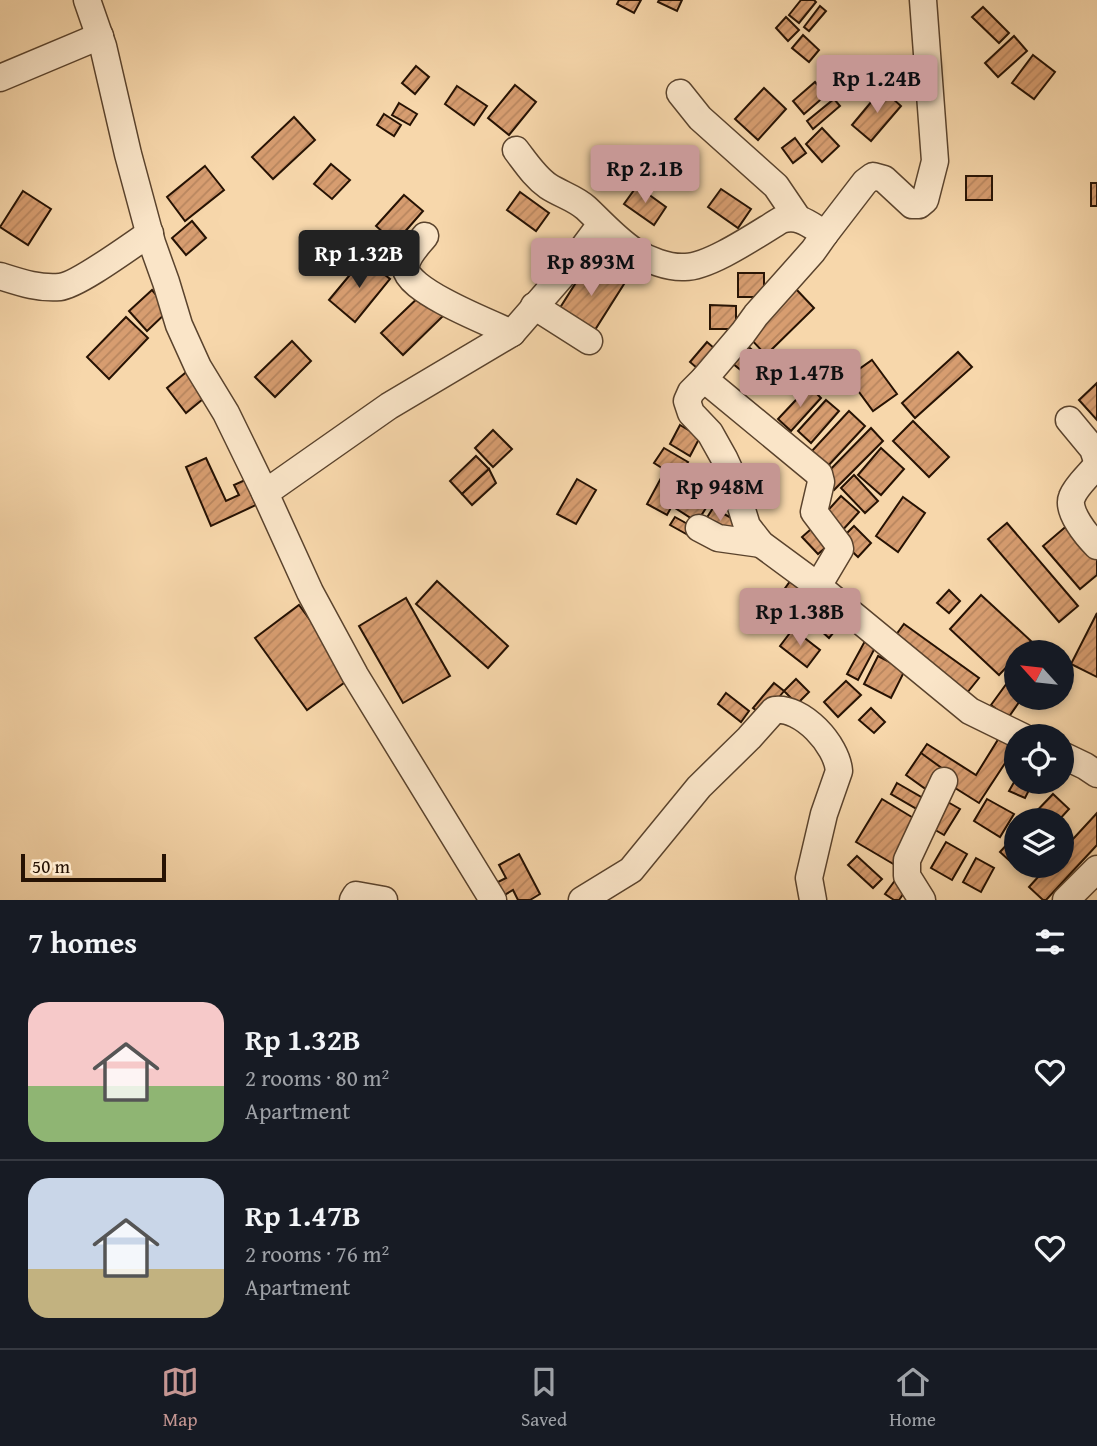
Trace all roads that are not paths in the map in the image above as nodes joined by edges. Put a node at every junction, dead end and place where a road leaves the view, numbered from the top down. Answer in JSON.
{"nodes":[{"id":1,"x":87,"y":0,"type":"edge"},
{"id":2,"x":923,"y":0,"type":"edge"},
{"id":3,"x":100,"y":36,"type":"junction"},
{"id":4,"x":0,"y":78,"type":"edge"},
{"id":5,"x":680,"y":93,"type":"dead end"},
{"id":6,"x":516,"y":150,"type":"dead end"},
{"id":7,"x":797,"y":217,"type":"junction"},
{"id":8,"x":601,"y":224,"type":"junction"},
{"id":9,"x":150,"y":233,"type":"junction"},
{"id":10,"x":825,"y":234,"type":"junction"},
{"id":11,"x":425,"y":236,"type":"dead end"},
{"id":12,"x":0,"y":276,"type":"edge"},
{"id":13,"x":534,"y":306,"type":"junction"},
{"id":14,"x":512,"y":333,"type":"junction"},
{"id":15,"x":590,"y":341,"type":"dead end"},
{"id":16,"x":705,"y":379,"type":"junction"},
{"id":17,"x":1069,"y":421,"type":"dead end"},
{"id":18,"x":1097,"y":463,"type":"edge"},
{"id":19,"x":265,"y":493,"type":"junction"},
{"id":20,"x":699,"y":528,"type":"dead end"},
{"id":21,"x":761,"y":544,"type":"junction"},
{"id":22,"x":1097,"y":546,"type":"edge"},
{"id":23,"x":818,"y":586,"type":"junction"},
{"id":24,"x":1004,"y":728,"type":"edge"},
{"id":25,"x":1074,"y":762,"type":"edge"},
{"id":26,"x":1097,"y":774,"type":"edge"},
{"id":27,"x":944,"y":781,"type":"dead end"},
{"id":28,"x":1097,"y":869,"type":"edge"},
{"id":29,"x":354,"y":900,"type":"edge"},
{"id":30,"x":384,"y":900,"type":"edge"},
{"id":31,"x":493,"y":900,"type":"edge"},
{"id":32,"x":582,"y":900,"type":"edge"},
{"id":33,"x":813,"y":900,"type":"edge"},
{"id":34,"x":922,"y":900,"type":"edge"},
{"id":35,"x":1066,"y":900,"type":"edge"}],
"edges":[{"from":1,"to":3,"type":"street"},
{"from":2,"to":10,"type":"street"},
{"from":3,"to":4,"type":"street"},
{"from":3,"to":9,"type":"street"},
{"from":5,"to":7,"type":"street"},
{"from":6,"to":8,"type":"street"},
{"from":7,"to":8,"type":"street"},
{"from":7,"to":10,"type":"street"},
{"from":8,"to":13,"type":"street"},
{"from":9,"to":12,"type":"street"},
{"from":9,"to":19,"type":"street"},
{"from":10,"to":16,"type":"street"},
{"from":11,"to":14,"type":"street"},
{"from":13,"to":14,"type":"street"},
{"from":13,"to":15,"type":"street"},
{"from":14,"to":19,"type":"street"},
{"from":16,"to":21,"type":"street"},
{"from":16,"to":23,"type":"street"},
{"from":17,"to":18,"type":"street"},
{"from":18,"to":22,"type":"street"},
{"from":19,"to":31,"type":"street"},
{"from":20,"to":21,"type":"street"},
{"from":21,"to":23,"type":"street"},
{"from":23,"to":24,"type":"street"},
{"from":25,"to":26,"type":"street"},
{"from":27,"to":34,"type":"street"},
{"from":28,"to":35,"type":"street"},
{"from":29,"to":30,"type":"street"},
{"from":32,"to":33,"type":"street"}]}
